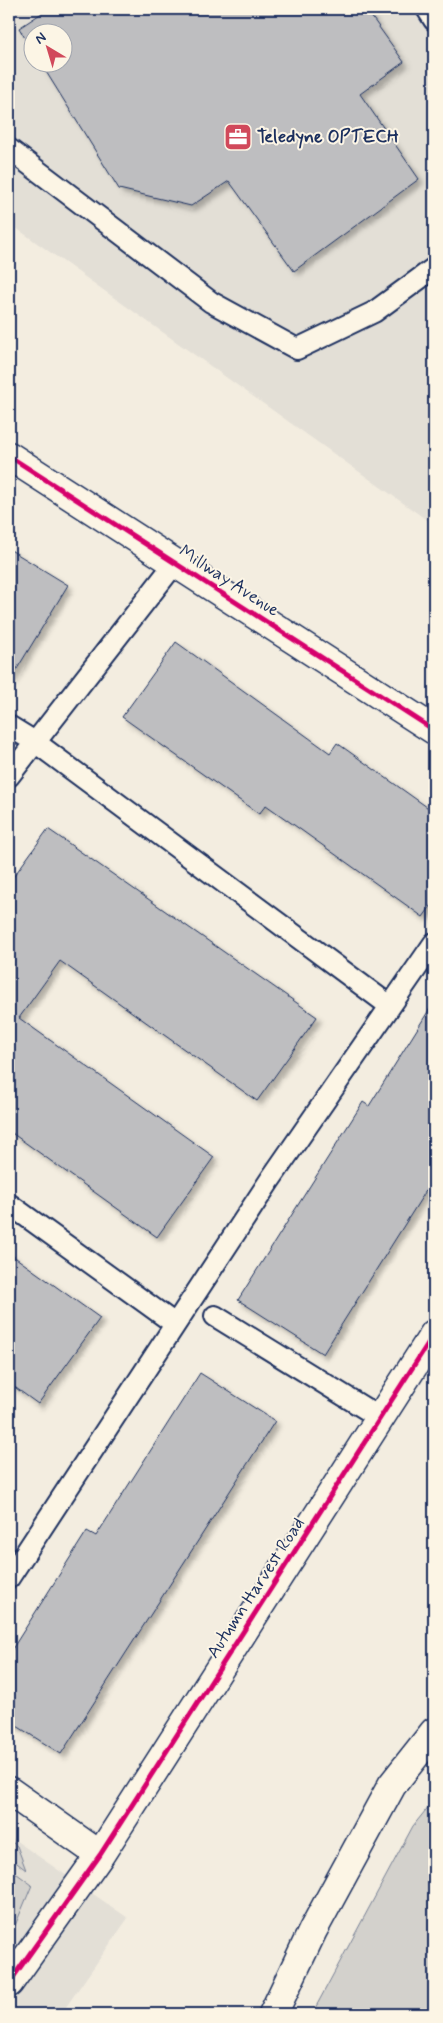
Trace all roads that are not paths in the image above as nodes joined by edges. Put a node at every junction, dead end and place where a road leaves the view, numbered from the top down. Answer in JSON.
{"nodes":[{"id":1,"x":427,"y":9,"type":"edge"},
{"id":2,"x":434,"y":20,"type":"edge"},
{"id":3,"x":9,"y":149,"type":"edge"},
{"id":4,"x":434,"y":268,"type":"edge"},
{"id":5,"x":9,"y":456,"type":"edge"},
{"id":6,"x":175,"y":563,"type":"junction"},
{"id":7,"x":9,"y":726,"type":"edge"},
{"id":8,"x":434,"y":730,"type":"edge"},
{"id":9,"x":35,"y":742,"type":"junction"},
{"id":10,"x":9,"y":776,"type":"edge"},
{"id":11,"x":434,"y":943,"type":"edge"},
{"id":12,"x":390,"y":1006,"type":"junction"},
{"id":13,"x":9,"y":1204,"type":"edge"},
{"id":14,"x":215,"y":1316,"type":"dead end"},
{"id":15,"x":175,"y":1324,"type":"junction"},
{"id":16,"x":434,"y":1334,"type":"edge"},
{"id":17,"x":382,"y":1419,"type":"junction"},
{"id":18,"x":9,"y":1578,"type":"edge"},
{"id":19,"x":434,"y":1732,"type":"edge"},
{"id":20,"x":9,"y":1791,"type":"edge"},
{"id":21,"x":100,"y":1855,"type":"junction"},
{"id":22,"x":9,"y":1983,"type":"edge"},
{"id":23,"x":273,"y":2014,"type":"edge"}],
"edges":[{"from":1,"to":2,"type":"lane"},
{"from":3,"to":4,"type":"lane"},
{"from":5,"to":6,"type":"main road","name":"Millway Avenue"},
{"from":6,"to":8,"type":"main road","name":"Millway Avenue"},
{"from":6,"to":9,"type":"lane"},
{"from":7,"to":9,"type":"lane"},
{"from":9,"to":10,"type":"lane"},
{"from":9,"to":12,"type":"lane"},
{"from":11,"to":12,"type":"lane"},
{"from":12,"to":15,"type":"lane"},
{"from":13,"to":15,"type":"lane"},
{"from":14,"to":17,"type":"lane"},
{"from":15,"to":18,"type":"lane"},
{"from":16,"to":17,"type":"main road","name":"Autumn Harvest Road"},
{"from":17,"to":21,"type":"main road","name":"Autumn Harvest Road"},
{"from":19,"to":23,"type":"main road"},
{"from":20,"to":21,"type":"main road"},
{"from":21,"to":22,"type":"main road","name":"Autumn Harvest Road"}]}
